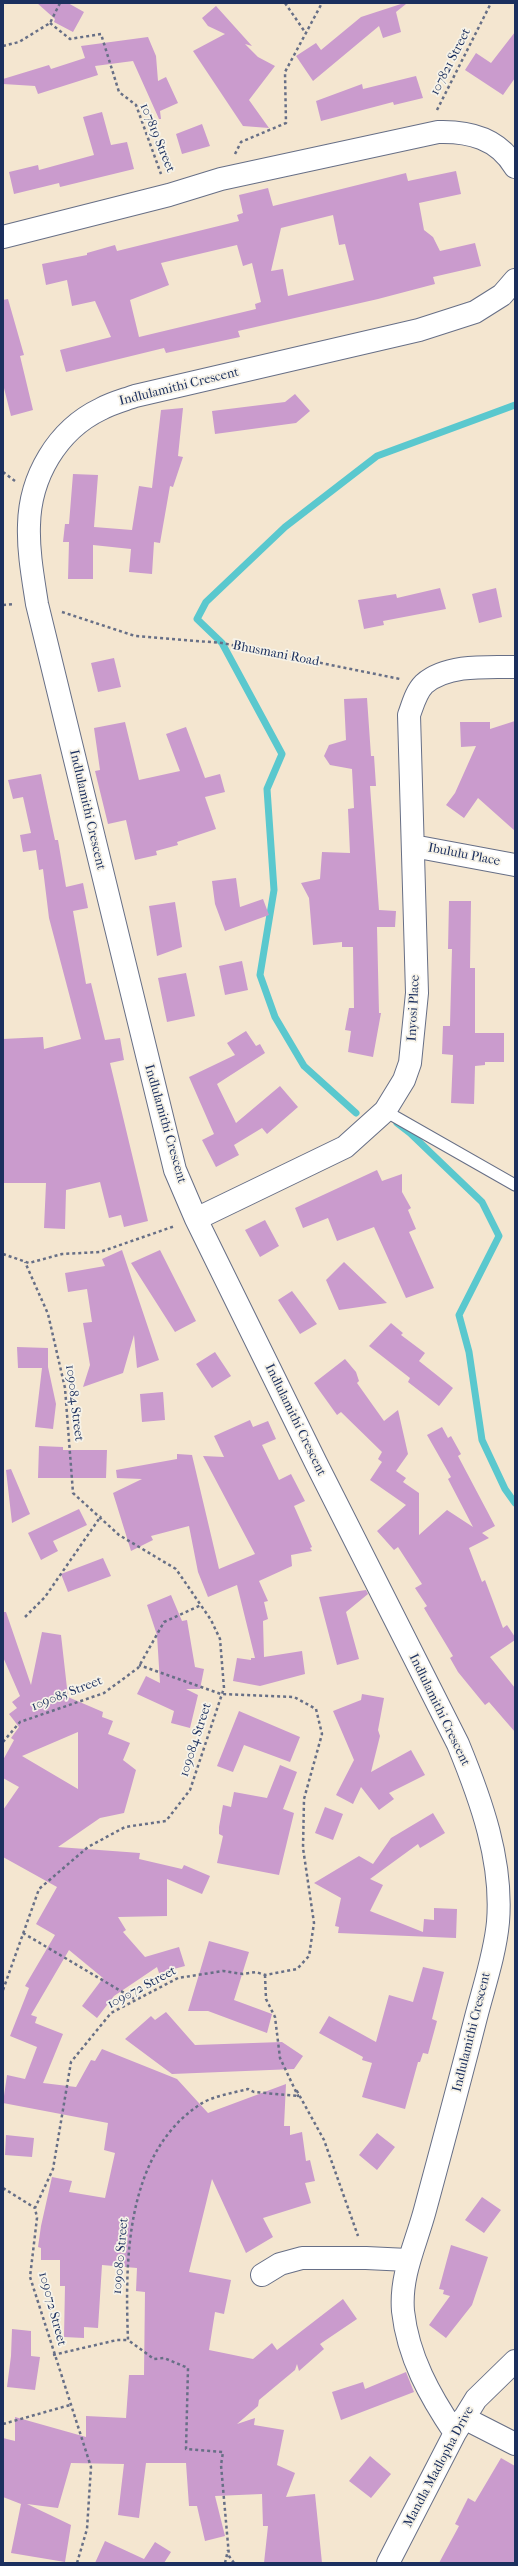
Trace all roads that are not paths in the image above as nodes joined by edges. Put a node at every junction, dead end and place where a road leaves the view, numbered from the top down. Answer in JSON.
{"nodes":[{"id":1,"x":515,"y":167,"type":"edge"},
{"id":2,"x":3,"y":237,"type":"edge"},
{"id":3,"x":515,"y":280,"type":"edge"},
{"id":4,"x":515,"y":667,"type":"edge"},
{"id":5,"x":413,"y":846,"type":"junction"},
{"id":6,"x":515,"y":865,"type":"edge"},
{"id":7,"x":385,"y":1111,"type":"junction"},
{"id":8,"x":515,"y":1185,"type":"edge"},
{"id":9,"x":196,"y":1219,"type":"junction"},
{"id":10,"x":506,"y":1925,"type":"edge"},
{"id":11,"x":408,"y":2260,"type":"junction"},
{"id":12,"x":262,"y":2276,"type":"dead end"},
{"id":13,"x":515,"y":2361,"type":"edge"},
{"id":14,"x":460,"y":2425,"type":"junction"},
{"id":15,"x":515,"y":2444,"type":"edge"},
{"id":16,"x":388,"y":2563,"type":"edge"}],
"edges":[{"from":1,"to":2,"type":"street"},
{"from":3,"to":9,"type":"street","name":"Indlulamithi Crescent"},
{"from":4,"to":5,"type":"street","name":"Inyosi Place"},
{"from":5,"to":6,"type":"street","name":"Ibululu Place"},
{"from":5,"to":7,"type":"street","name":"Inyosi Place"},
{"from":7,"to":8,"type":"lane"},
{"from":7,"to":9,"type":"street","name":"Inyosi Place"},
{"from":9,"to":10,"type":"street","name":"Indlulamithi Crescent"},
{"from":10,"to":11,"type":"street","name":"Indlulamithi Crescent"},
{"from":11,"to":12,"type":"street"},
{"from":11,"to":14,"type":"street","name":"Indlulamithi Crescent"},
{"from":13,"to":14,"type":"street","name":"Mandla Madlopha Drive"},
{"from":14,"to":15,"type":"street"},
{"from":14,"to":16,"type":"street","name":"Mandla Madlopha Drive"}]}
